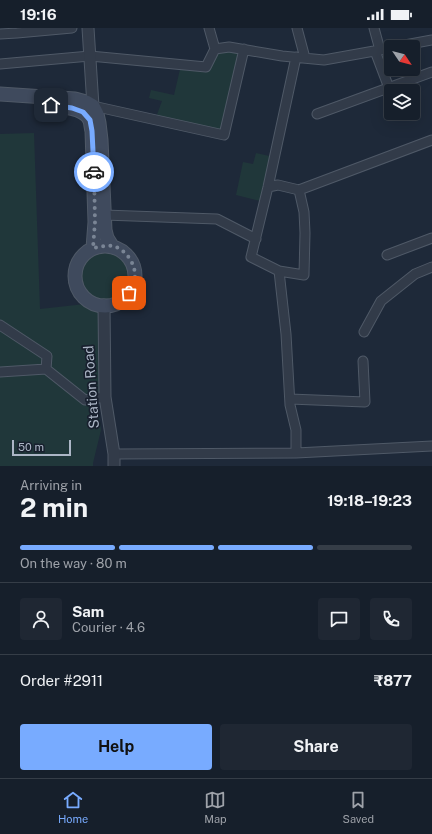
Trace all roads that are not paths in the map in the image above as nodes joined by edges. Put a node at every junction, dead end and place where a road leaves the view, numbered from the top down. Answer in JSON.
{"nodes":[{"id":1,"x":72,"y":28,"type":"edge"},
{"id":2,"x":88,"y":28,"type":"edge"},
{"id":3,"x":209,"y":28,"type":"edge"},
{"id":4,"x":297,"y":28,"type":"edge"},
{"id":5,"x":374,"y":28,"type":"edge"},
{"id":6,"x":50,"y":29,"type":"edge"},
{"id":7,"x":0,"y":34,"type":"edge"},
{"id":8,"x":432,"y":40,"type":"edge"},
{"id":9,"x":420,"y":42,"type":"edge"},
{"id":10,"x":215,"y":49,"type":"junction"},
{"id":11,"x":244,"y":49,"type":"junction"},
{"id":12,"x":384,"y":49,"type":"edge"},
{"id":13,"x":378,"y":50,"type":"junction"},
{"id":14,"x":90,"y":56,"type":"junction"},
{"id":15,"x":296,"y":57,"type":"junction"},
{"id":16,"x":305,"y":58,"type":"junction"},
{"id":17,"x":0,"y":64,"type":"edge"},
{"id":18,"x":432,"y":72,"type":"edge"},
{"id":19,"x":388,"y":84,"type":"edge"},
{"id":20,"x":400,"y":84,"type":"edge"},
{"id":21,"x":384,"y":90,"type":"edge"},
{"id":22,"x":0,"y":94,"type":"edge"},
{"id":23,"x":0,"y":101,"type":"edge"},
{"id":24,"x":93,"y":106,"type":"junction"},
{"id":25,"x":72,"y":108,"type":"junction"},
{"id":26,"x":317,"y":114,"type":"dead end"},
{"id":27,"x":90,"y":120,"type":"junction"},
{"id":28,"x":432,"y":140,"type":"edge"},
{"id":29,"x":268,"y":187,"type":"junction"},
{"id":30,"x":299,"y":190,"type":"junction"},
{"id":31,"x":104,"y":215,"type":"junction"},
{"id":32,"x":432,"y":238,"type":"edge"},
{"id":33,"x":256,"y":239,"type":"junction"},
{"id":34,"x":112,"y":246,"type":"junction"},
{"id":35,"x":93,"y":248,"type":"junction"},
{"id":36,"x":387,"y":255,"type":"dead end"},
{"id":37,"x":432,"y":267,"type":"edge"},
{"id":38,"x":279,"y":271,"type":"junction"},
{"id":39,"x":104,"y":306,"type":"junction"},
{"id":40,"x":0,"y":326,"type":"edge"},
{"id":41,"x":364,"y":332,"type":"dead end"},
{"id":42,"x":363,"y":361,"type":"dead end"},
{"id":43,"x":46,"y":369,"type":"junction"},
{"id":44,"x":0,"y":372,"type":"edge"},
{"id":45,"x":105,"y":397,"type":"junction"},
{"id":46,"x":290,"y":399,"type":"junction"},
{"id":47,"x":432,"y":446,"type":"edge"},
{"id":48,"x":296,"y":453,"type":"junction"},
{"id":49,"x":114,"y":454,"type":"junction"},
{"id":50,"x":114,"y":466,"type":"edge"}],
"edges":[{"from":1,"to":6,"type":"street"},
{"from":2,"to":14,"type":"street"},
{"from":3,"to":10,"type":"street"},
{"from":4,"to":16,"type":"street"},
{"from":5,"to":13,"type":"street"},
{"from":6,"to":7,"type":"street"},
{"from":8,"to":9,"type":"street"},
{"from":10,"to":11,"type":"street"},
{"from":10,"to":14,"type":"street"},
{"from":11,"to":15,"type":"street"},
{"from":11,"to":24,"type":"street"},
{"from":12,"to":13,"type":"street"},
{"from":13,"to":16,"type":"street"},
{"from":13,"to":19,"type":"street"},
{"from":14,"to":17,"type":"street"},
{"from":14,"to":24,"type":"street"},
{"from":15,"to":16,"type":"street"},
{"from":15,"to":29,"type":"street"},
{"from":18,"to":20,"type":"street"},
{"from":21,"to":26,"type":"street"},
{"from":22,"to":24,"type":"main road"},
{"from":23,"to":25,"type":"main road"},
{"from":24,"to":25,"type":"street"},
{"from":24,"to":27,"type":"street"},
{"from":24,"to":31,"type":"main road"},
{"from":25,"to":27,"type":"main road"},
{"from":27,"to":35,"type":"main road"},
{"from":28,"to":30,"type":"street"},
{"from":29,"to":30,"type":"street"},
{"from":29,"to":33,"type":"street"},
{"from":30,"to":38,"type":"street"},
{"from":31,"to":33,"type":"street"},
{"from":31,"to":34,"type":"main road"},
{"from":32,"to":36,"type":"street"},
{"from":33,"to":38,"type":"street"},
{"from":34,"to":35,"type":"main road"},
{"from":34,"to":39,"type":"main road"},
{"from":35,"to":39,"type":"main road"},
{"from":37,"to":41,"type":"street"},
{"from":38,"to":46,"type":"street"},
{"from":39,"to":45,"type":"street","name":"Station Road"},
{"from":40,"to":43,"type":"street"},
{"from":42,"to":46,"type":"street"},
{"from":43,"to":44,"type":"street"},
{"from":43,"to":45,"type":"street"},
{"from":45,"to":49,"type":"street","name":"Station Road"},
{"from":46,"to":48,"type":"street"},
{"from":47,"to":48,"type":"street"},
{"from":48,"to":49,"type":"street"},
{"from":49,"to":50,"type":"street","name":"Station Road"}]}
